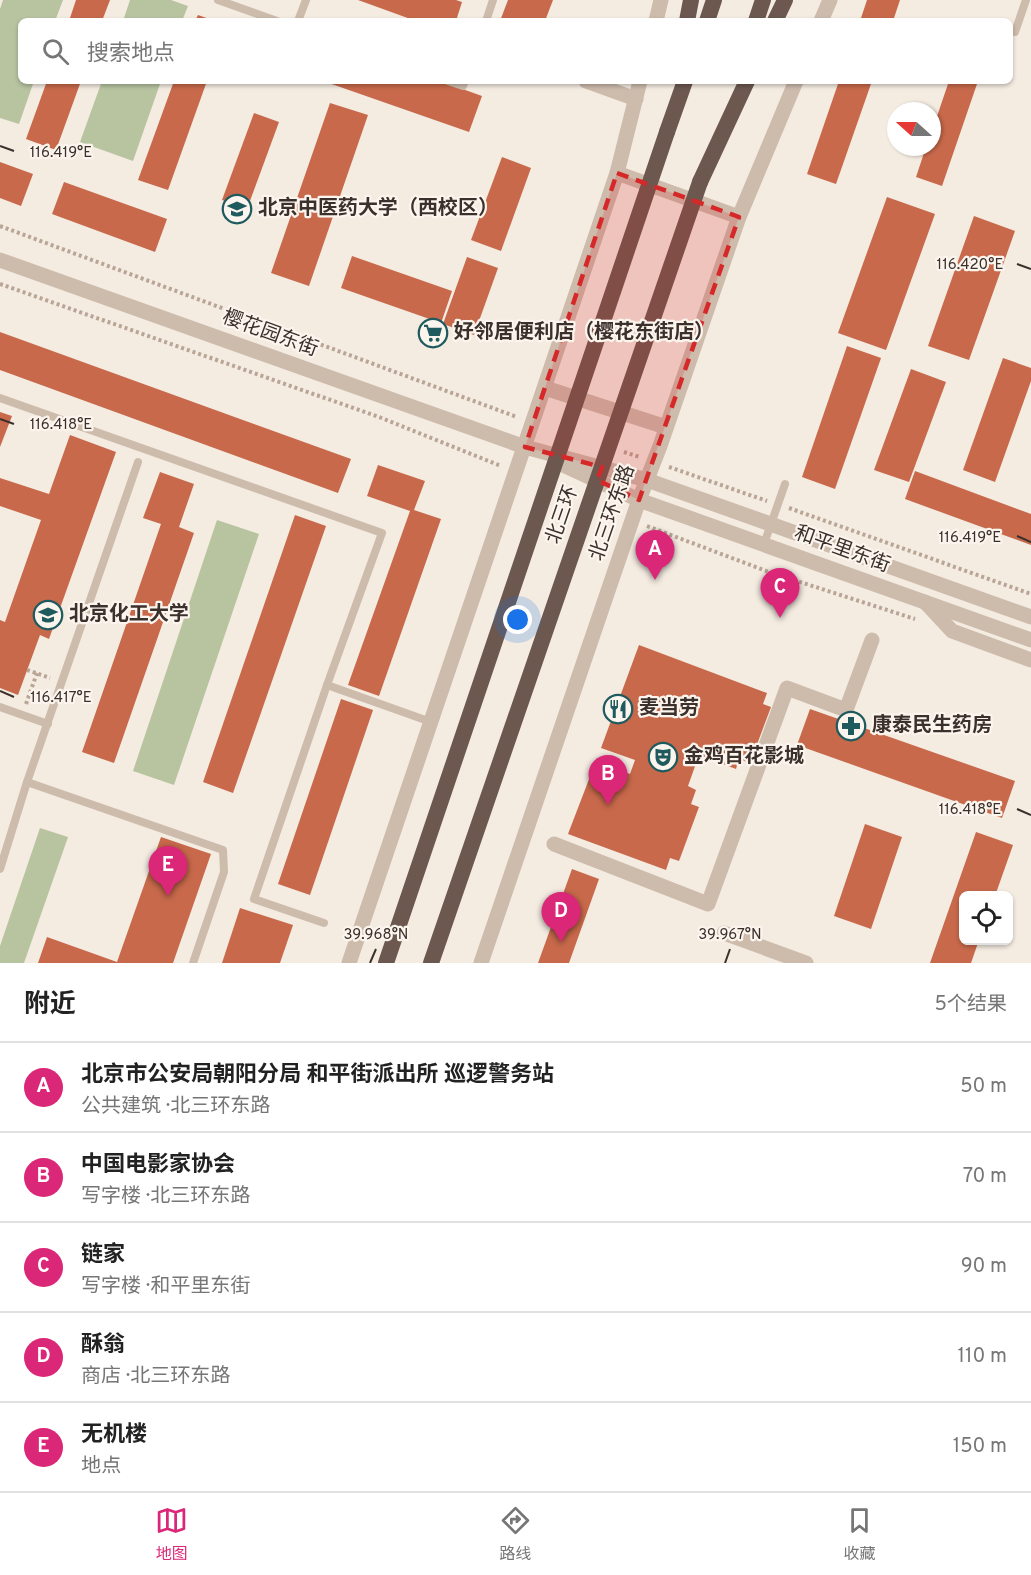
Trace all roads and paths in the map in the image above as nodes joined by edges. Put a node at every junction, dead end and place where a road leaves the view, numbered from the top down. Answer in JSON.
{"nodes":[{"id":1,"x":218,"y":0,"type":"edge"},
{"id":2,"x":306,"y":0,"type":"edge"},
{"id":3,"x":493,"y":0,"type":"edge"},
{"id":4,"x":661,"y":0,"type":"edge"},
{"id":5,"x":691,"y":0,"type":"edge"},
{"id":6,"x":714,"y":0,"type":"edge"},
{"id":7,"x":763,"y":0,"type":"edge"},
{"id":8,"x":785,"y":0,"type":"edge"},
{"id":9,"x":830,"y":0,"type":"edge"},
{"id":10,"x":1026,"y":0,"type":"edge"},
{"id":11,"x":269,"y":18,"type":"edge"},
{"id":12,"x":299,"y":18,"type":"edge"},
{"id":13,"x":487,"y":18,"type":"edge"},
{"id":14,"x":657,"y":18,"type":"edge"},
{"id":15,"x":688,"y":18,"type":"edge"},
{"id":16,"x":708,"y":18,"type":"edge"},
{"id":17,"x":757,"y":18,"type":"edge"},
{"id":18,"x":776,"y":18,"type":"edge"},
{"id":19,"x":822,"y":18,"type":"edge"},
{"id":20,"x":1015,"y":32,"type":"dead end"},
{"id":21,"x":594,"y":84,"type":"edge"},
{"id":22,"x":639,"y":84,"type":"edge"},
{"id":23,"x":675,"y":84,"type":"edge"},
{"id":24,"x":684,"y":84,"type":"edge"},
{"id":25,"x":734,"y":84,"type":"edge"},
{"id":26,"x":746,"y":84,"type":"edge"},
{"id":27,"x":795,"y":84,"type":"edge"},
{"id":28,"x":636,"y":99,"type":"junction"},
{"id":29,"x":667,"y":132,"type":"junction"},
{"id":30,"x":616,"y":173,"type":"junction"},
{"id":31,"x":700,"y":182,"type":"junction"},
{"id":32,"x":740,"y":217,"type":"junction"},
{"id":33,"x":0,"y":226,"type":"edge"},
{"id":34,"x":0,"y":260,"type":"edge"},
{"id":35,"x":0,"y":284,"type":"edge"},
{"id":36,"x":545,"y":388,"type":"junction"},
{"id":37,"x":0,"y":398,"type":"edge"},
{"id":38,"x":533,"y":423,"type":"junction"},
{"id":39,"x":666,"y":427,"type":"junction"},
{"id":40,"x":525,"y":447,"type":"junction"},
{"id":41,"x":621,"y":451,"type":"dead end"},
{"id":42,"x":138,"y":462,"type":"dead end"},
{"id":43,"x":654,"y":462,"type":"junction"},
{"id":44,"x":516,"y":472,"type":"junction"},
{"id":45,"x":647,"y":480,"type":"junction"},
{"id":46,"x":785,"y":484,"type":"dead end"},
{"id":47,"x":639,"y":500,"type":"junction"},
{"id":48,"x":778,"y":504,"type":"junction"},
{"id":49,"x":632,"y":520,"type":"junction"},
{"id":50,"x":771,"y":524,"type":"junction"},
{"id":51,"x":764,"y":544,"type":"junction"},
{"id":52,"x":1031,"y":594,"type":"edge"},
{"id":53,"x":926,"y":602,"type":"junction"},
{"id":54,"x":1031,"y":617,"type":"edge"},
{"id":55,"x":917,"y":620,"type":"dead end"},
{"id":56,"x":872,"y":640,"type":"dead end"},
{"id":57,"x":1031,"y":640,"type":"edge"},
{"id":58,"x":1031,"y":660,"type":"edge"},
{"id":59,"x":27,"y":669,"type":"dead end"},
{"id":60,"x":327,"y":685,"type":"junction"},
{"id":61,"x":0,"y":707,"type":"edge"},
{"id":62,"x":22,"y":715,"type":"junction"},
{"id":63,"x":431,"y":722,"type":"junction"},
{"id":64,"x":48,"y":724,"type":"junction"},
{"id":65,"x":27,"y":782,"type":"junction"},
{"id":66,"x":554,"y":844,"type":"dead end"},
{"id":67,"x":0,"y":869,"type":"edge"},
{"id":68,"x":324,"y":923,"type":"dead end"},
{"id":69,"x":724,"y":933,"type":"dead end"},
{"id":70,"x":193,"y":963,"type":"edge"},
{"id":71,"x":349,"y":963,"type":"edge"},
{"id":72,"x":386,"y":963,"type":"edge"},
{"id":73,"x":430,"y":963,"type":"edge"},
{"id":74,"x":481,"y":963,"type":"edge"},
{"id":75,"x":806,"y":963,"type":"edge"}],
"edges":[{"from":1,"to":11,"type":"lane"},
{"from":2,"to":12,"type":"lane"},
{"from":3,"to":13,"type":"lane"},
{"from":4,"to":14,"type":"street"},
{"from":5,"to":15,"type":"highway"},
{"from":6,"to":16,"type":"highway"},
{"from":7,"to":17,"type":"highway"},
{"from":8,"to":18,"type":"highway"},
{"from":9,"to":19,"type":"street"},
{"from":10,"to":20,"type":"lane"},
{"from":21,"to":28,"type":"street"},
{"from":22,"to":28,"type":"street"},
{"from":23,"to":29,"type":"highway"},
{"from":24,"to":29,"type":"highway","name":"北三环"},
{"from":25,"to":31,"type":"highway","name":"北三环"},
{"from":26,"to":31,"type":"highway"},
{"from":27,"to":32,"type":"street","name":"北三环东路"},
{"from":28,"to":30,"type":"street"},
{"from":29,"to":72,"type":"highway","name":"北三环","bridge":true},
{"from":30,"to":32,"type":"street"},
{"from":30,"to":36,"type":"street"},
{"from":31,"to":73,"type":"highway","name":"北三环","bridge":true},
{"from":32,"to":39,"type":"street","name":"北三环东路"},
{"from":33,"to":38,"type":"path"},
{"from":34,"to":40,"type":"street","name":"樱花园东街"},
{"from":35,"to":44,"type":"path"},
{"from":36,"to":38,"type":"street"},
{"from":36,"to":39,"type":"street"},
{"from":37,"to":60,"type":"lane"},
{"from":38,"to":40,"type":"street"},
{"from":39,"to":43,"type":"street","name":"北三环东路"},
{"from":40,"to":44,"type":"street"},
{"from":40,"to":45,"type":"street","name":"和平里东街"},
{"from":40,"to":47,"type":"street","name":"和平里东街"},
{"from":41,"to":43,"type":"path"},
{"from":42,"to":64,"type":"lane"},
{"from":43,"to":45,"type":"street","name":"北三环东路"},
{"from":43,"to":48,"type":"path"},
{"from":44,"to":63,"type":"street"},
{"from":45,"to":47,"type":"street","name":"北三环东路"},
{"from":45,"to":50,"type":"street","name":"和平里东街"},
{"from":46,"to":48,"type":"lane"},
{"from":47,"to":49,"type":"street","name":"北三环东路"},
{"from":47,"to":51,"type":"street","name":"和平里东街"},
{"from":48,"to":50,"type":"lane"},
{"from":48,"to":52,"type":"path"},
{"from":49,"to":55,"type":"path"},
{"from":49,"to":74,"type":"street","name":"北三环东路"},
{"from":50,"to":51,"type":"lane"},
{"from":50,"to":54,"type":"street","name":"和平里东街"},
{"from":51,"to":53,"type":"street","name":"和平里东街"},
{"from":53,"to":57,"type":"street","name":"和平里东街"},
{"from":53,"to":58,"type":"street"},
{"from":56,"to":66,"type":"street"},
{"from":59,"to":62,"type":"path"},
{"from":60,"to":63,"type":"lane"},
{"from":60,"to":68,"type":"lane"},
{"from":61,"to":62,"type":"lane"},
{"from":62,"to":64,"type":"lane"},
{"from":63,"to":71,"type":"street"},
{"from":64,"to":65,"type":"lane"},
{"from":65,"to":67,"type":"lane"},
{"from":65,"to":70,"type":"lane"},
{"from":69,"to":75,"type":"street"}]}
